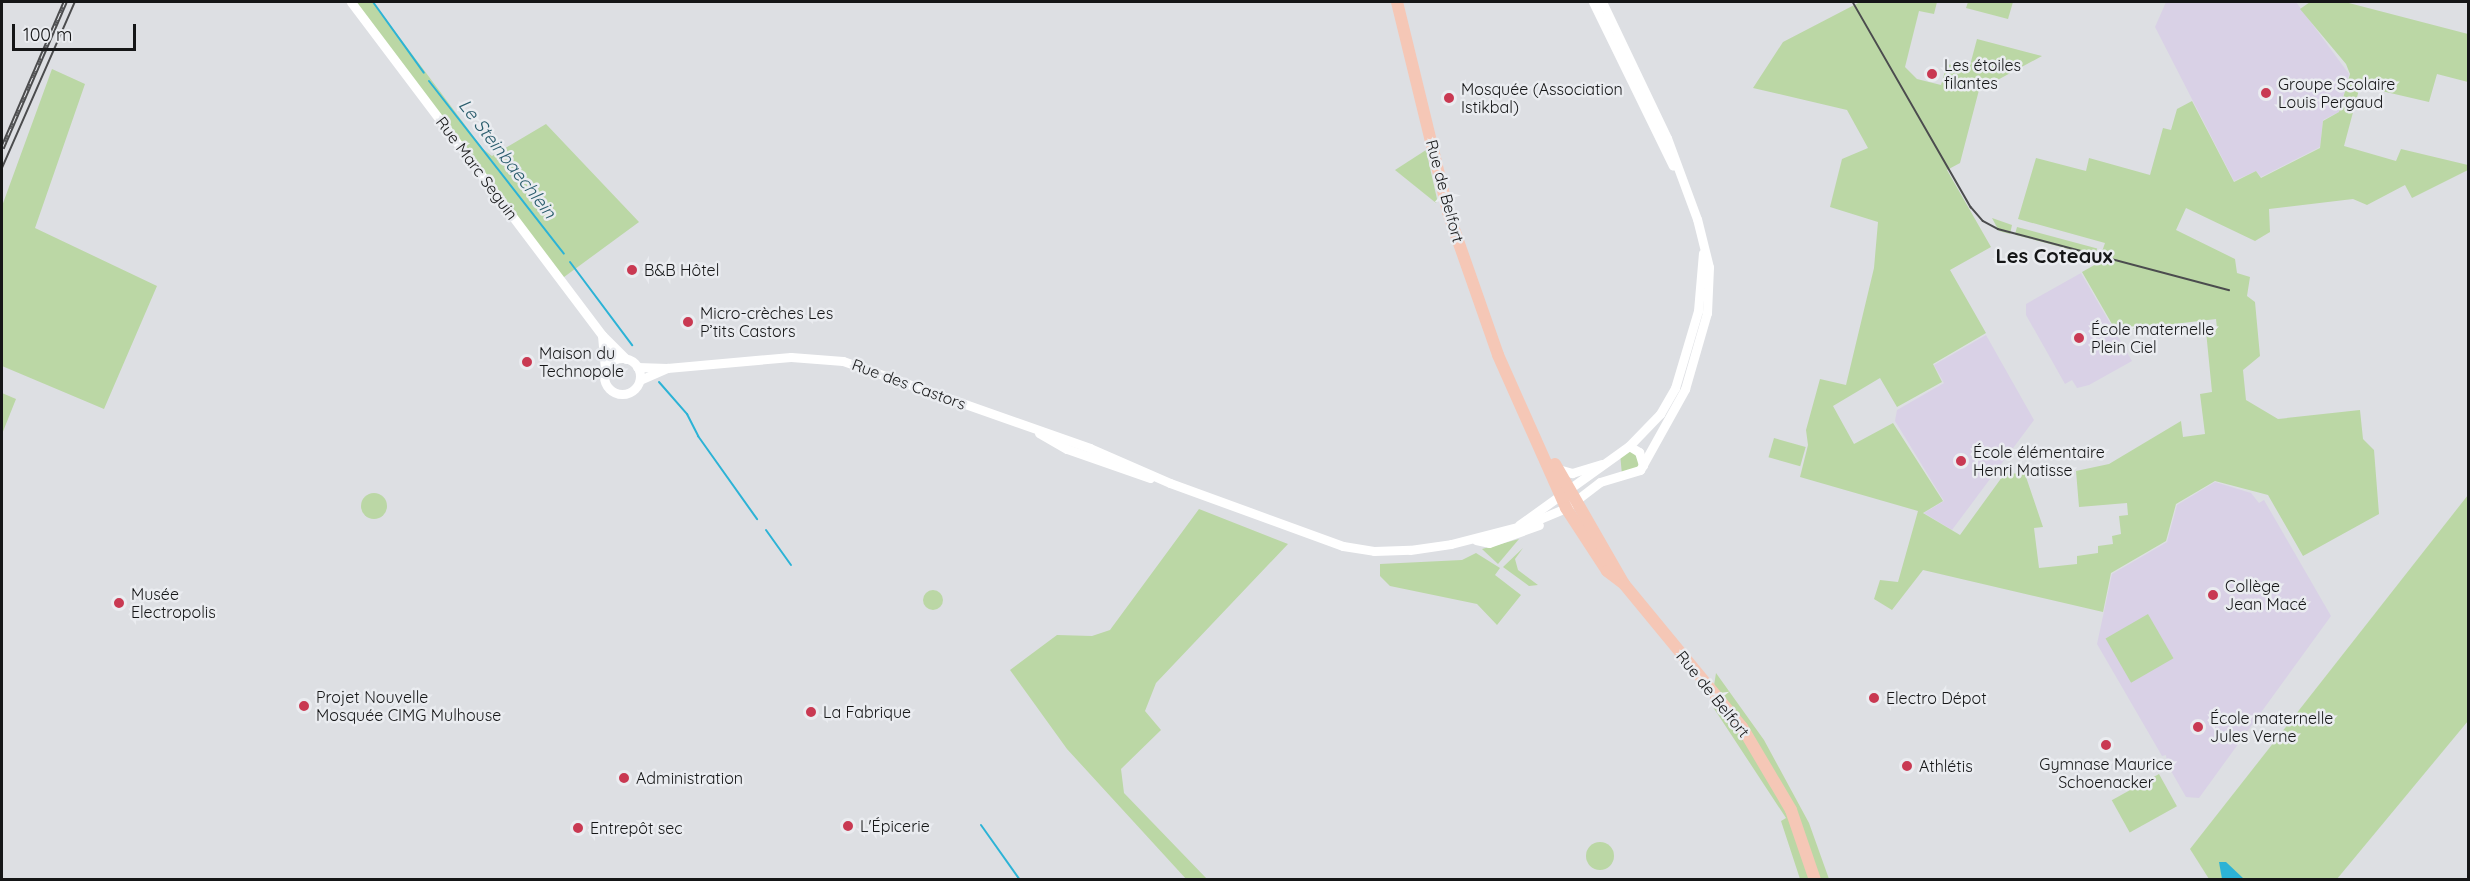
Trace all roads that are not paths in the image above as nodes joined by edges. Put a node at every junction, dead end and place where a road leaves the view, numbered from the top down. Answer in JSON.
{"nodes":[{"id":1,"x":351,"y":2,"type":"edge"},
{"id":2,"x":1397,"y":2,"type":"edge"},
{"id":3,"x":1593,"y":2,"type":"edge"},
{"id":4,"x":1602,"y":2,"type":"edge"},
{"id":5,"x":1682,"y":181,"type":"junction"},
{"id":6,"x":1703,"y":312,"type":"junction"},
{"id":7,"x":602,"y":335,"type":"junction"},
{"id":8,"x":626,"y":359,"type":"junction"},
{"id":9,"x":637,"y":366,"type":"junction"},
{"id":10,"x":667,"y":368,"type":"junction"},
{"id":11,"x":605,"y":373,"type":"junction"},
{"id":12,"x":1507,"y":375,"type":"junction"},
{"id":13,"x":640,"y":380,"type":"junction"},
{"id":14,"x":1629,"y":446,"type":"junction"},
{"id":15,"x":1620,"y":453,"type":"junction"},
{"id":16,"x":1604,"y":464,"type":"junction"},
{"id":17,"x":1643,"y":465,"type":"junction"},
{"id":18,"x":1558,"y":469,"type":"junction"},
{"id":19,"x":1622,"y":475,"type":"junction"},
{"id":20,"x":1568,"y":494,"type":"junction"},
{"id":21,"x":1569,"y":513,"type":"junction"},
{"id":22,"x":1517,"y":526,"type":"junction"},
{"id":23,"x":1473,"y":539,"type":"junction"},
{"id":24,"x":1624,"y":584,"type":"junction"},
{"id":25,"x":1815,"y":879,"type":"edge"}],
"edges":[{"from":1,"to":7,"type":"street","name":"Rue Marc Seguin"},
{"from":2,"to":12,"type":"main road","name":"Rue de Belfort"},
{"from":3,"to":5,"type":"street"},
{"from":4,"to":5,"type":"street"},
{"from":5,"to":6,"type":"street"},
{"from":6,"to":14,"type":"street"},
{"from":6,"to":17,"type":"street"},
{"from":7,"to":8,"type":"street","name":"Rue Marc Seguin"},
{"from":7,"to":11,"type":"street"},
{"from":8,"to":9,"type":"street"},
{"from":8,"to":11,"type":"street"},
{"from":9,"to":10,"type":"street","name":"Rue des Castors"},
{"from":9,"to":13,"type":"street"},
{"from":10,"to":13,"type":"street","name":"Rue des Castors"},
{"from":10,"to":23,"type":"street","name":"Rue des Castors"},
{"from":11,"to":13,"type":"street"},
{"from":12,"to":18,"type":"main road","name":"Rue de Belfort"},
{"from":12,"to":20,"type":"main road","name":"Rue de Belfort"},
{"from":14,"to":15,"type":"street"},
{"from":14,"to":17,"type":"street"},
{"from":15,"to":16,"type":"street"},
{"from":15,"to":19,"type":"street"},
{"from":16,"to":18,"type":"street"},
{"from":16,"to":20,"type":"street"},
{"from":17,"to":19,"type":"street"},
{"from":18,"to":20,"type":"main road","name":"Rue de Belfort"},
{"from":19,"to":20,"type":"street"},
{"from":20,"to":21,"type":"main road","name":"Rue de Belfort"},
{"from":20,"to":22,"type":"street","name":"Rue des Castors"},
{"from":20,"to":24,"type":"main road","name":"Rue de Belfort"},
{"from":21,"to":22,"type":"street","name":"Rue des Castors"},
{"from":21,"to":23,"type":"street"},
{"from":21,"to":24,"type":"main road","name":"Rue de Belfort"},
{"from":22,"to":23,"type":"street","name":"Rue des Castors"},
{"from":24,"to":25,"type":"main road","name":"Rue de Belfort"}]}
